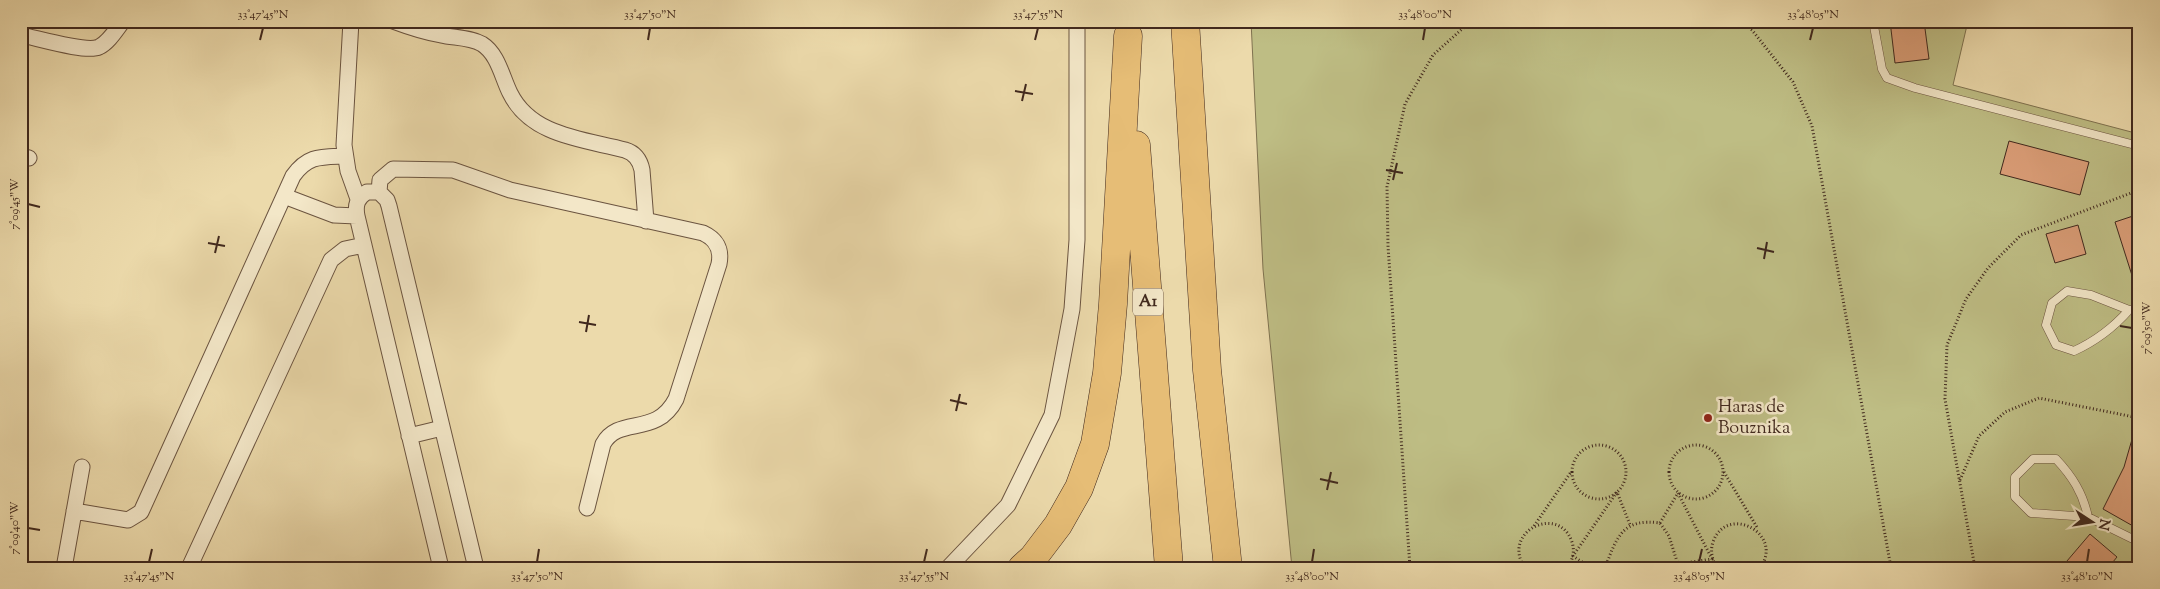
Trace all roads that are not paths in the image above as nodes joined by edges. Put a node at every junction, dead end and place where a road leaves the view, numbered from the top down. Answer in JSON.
{"nodes":[{"id":1,"x":123,"y":21,"type":"edge"},
{"id":2,"x":351,"y":21,"type":"edge"},
{"id":3,"x":394,"y":21,"type":"edge"},
{"id":4,"x":1077,"y":21,"type":"edge"},
{"id":5,"x":1185,"y":21,"type":"edge"},
{"id":6,"x":1873,"y":21,"type":"edge"},
{"id":7,"x":1128,"y":28,"type":"edge"},
{"id":8,"x":21,"y":35,"type":"edge"},
{"id":9,"x":2139,"y":146,"type":"edge"},
{"id":10,"x":345,"y":156,"type":"junction"},
{"id":11,"x":379,"y":192,"type":"junction"},
{"id":12,"x":284,"y":196,"type":"junction"},
{"id":13,"x":358,"y":199,"type":"junction"},
{"id":14,"x":357,"y":216,"type":"junction"},
{"id":15,"x":646,"y":221,"type":"junction"},
{"id":16,"x":364,"y":245,"type":"junction"},
{"id":17,"x":2139,"y":309,"type":"edge"},
{"id":18,"x":2129,"y":310,"type":"junction"},
{"id":19,"x":442,"y":428,"type":"junction"},
{"id":20,"x":409,"y":436,"type":"junction"},
{"id":21,"x":82,"y":467,"type":"dead end"},
{"id":22,"x":587,"y":508,"type":"dead end"},
{"id":23,"x":74,"y":512,"type":"junction"},
{"id":24,"x":2088,"y":516,"type":"junction"},
{"id":25,"x":2139,"y":542,"type":"edge"},
{"id":26,"x":64,"y":568,"type":"edge"},
{"id":27,"x":189,"y":568,"type":"edge"},
{"id":28,"x":441,"y":568,"type":"edge"},
{"id":29,"x":476,"y":568,"type":"edge"},
{"id":30,"x":948,"y":568,"type":"edge"},
{"id":31,"x":1022,"y":568,"type":"edge"},
{"id":32,"x":1169,"y":568,"type":"edge"},
{"id":33,"x":1228,"y":568,"type":"edge"}],
"edges":[{"from":1,"to":8,"type":"street"},
{"from":2,"to":10,"type":"street"},
{"from":3,"to":15,"type":"street"},
{"from":4,"to":30,"type":"street"},
{"from":5,"to":33,"type":"highway"},
{"from":6,"to":9,"type":"lane"},
{"from":7,"to":31,"type":"highway"},
{"from":7,"to":32,"type":"highway","number":"A1"},
{"from":10,"to":12,"type":"street"},
{"from":10,"to":13,"type":"street"},
{"from":11,"to":13,"type":"street"},
{"from":11,"to":15,"type":"street"},
{"from":11,"to":19,"type":"street"},
{"from":12,"to":14,"type":"street"},
{"from":12,"to":23,"type":"street"},
{"from":13,"to":14,"type":"street"},
{"from":14,"to":16,"type":"street"},
{"from":15,"to":22,"type":"street"},
{"from":16,"to":20,"type":"street"},
{"from":16,"to":27,"type":"street"},
{"from":17,"to":18,"type":"lane"},
{"from":18,"to":18,"type":"lane"},
{"from":19,"to":20,"type":"street"},
{"from":19,"to":29,"type":"street"},
{"from":20,"to":28,"type":"street"},
{"from":21,"to":23,"type":"street"},
{"from":23,"to":26,"type":"street"},
{"from":24,"to":24,"type":"lane"},
{"from":24,"to":25,"type":"lane"}]}
